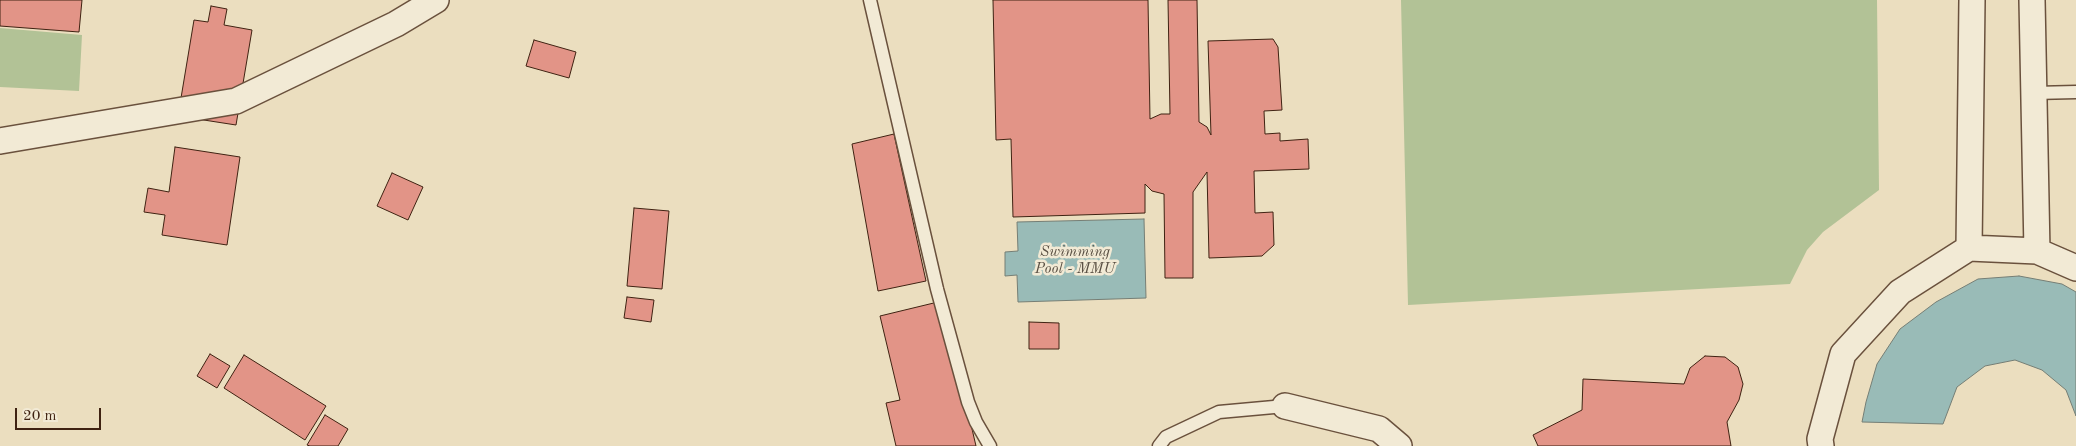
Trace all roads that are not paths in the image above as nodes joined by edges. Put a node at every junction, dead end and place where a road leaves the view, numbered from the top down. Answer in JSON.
{"nodes":[{"id":1,"x":436,"y":0,"type":"edge"},
{"id":2,"x":870,"y":0,"type":"edge"},
{"id":3,"x":1972,"y":0,"type":"edge"},
{"id":4,"x":2032,"y":0,"type":"edge"},
{"id":5,"x":2034,"y":92,"type":"junction"},
{"id":6,"x":2076,"y":92,"type":"edge"},
{"id":7,"x":0,"y":141,"type":"edge"},
{"id":8,"x":1969,"y":248,"type":"junction"},
{"id":9,"x":2037,"y":251,"type":"junction"},
{"id":10,"x":2076,"y":268,"type":"edge"},
{"id":11,"x":1286,"y":406,"type":"joint"},
{"id":12,"x":990,"y":446,"type":"edge"},
{"id":13,"x":1159,"y":446,"type":"edge"},
{"id":14,"x":1399,"y":446,"type":"edge"},
{"id":15,"x":1821,"y":446,"type":"edge"}],
"edges":[{"from":1,"to":7,"type":"street"},
{"from":2,"to":12,"type":"lane"},
{"from":3,"to":8,"type":"street"},
{"from":4,"to":5,"type":"street"},
{"from":5,"to":6,"type":"lane"},
{"from":5,"to":9,"type":"street"},
{"from":8,"to":9,"type":"street"},
{"from":8,"to":15,"type":"street"},
{"from":9,"to":10,"type":"street"},
{"from":11,"to":13,"type":"lane"},
{"from":11,"to":14,"type":"street"}]}
